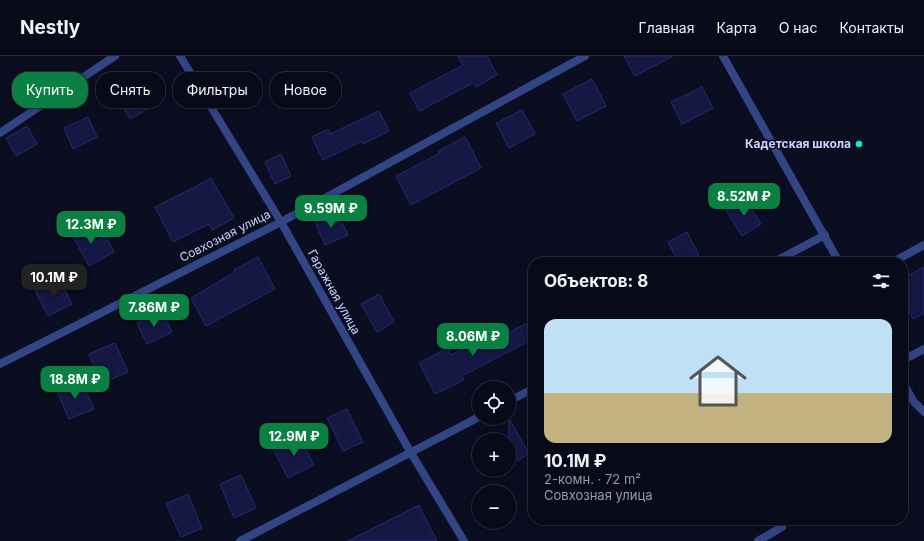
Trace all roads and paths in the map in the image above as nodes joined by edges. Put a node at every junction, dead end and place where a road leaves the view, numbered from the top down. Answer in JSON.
{"nodes":[{"id":1,"x":115,"y":56,"type":"edge"},
{"id":2,"x":180,"y":56,"type":"edge"},
{"id":3,"x":585,"y":56,"type":"edge"},
{"id":4,"x":723,"y":56,"type":"edge"},
{"id":5,"x":0,"y":133,"type":"edge"},
{"id":6,"x":281,"y":222,"type":"junction"},
{"id":7,"x":825,"y":235,"type":"junction"},
{"id":8,"x":924,"y":244,"type":"edge"},
{"id":9,"x":783,"y":257,"type":"edge"},
{"id":10,"x":836,"y":257,"type":"edge"},
{"id":11,"x":902,"y":257,"type":"edge"},
{"id":12,"x":924,"y":349,"type":"edge"},
{"id":13,"x":908,"y":357,"type":"edge"},
{"id":14,"x":0,"y":364,"type":"edge"},
{"id":15,"x":528,"y":392,"type":"edge"},
{"id":16,"x":908,"y":392,"type":"edge"},
{"id":17,"x":516,"y":398,"type":"edge"},
{"id":18,"x":924,"y":412,"type":"edge"},
{"id":19,"x":472,"y":421,"type":"edge"},
{"id":20,"x":411,"y":453,"type":"junction"},
{"id":21,"x":782,"y":527,"type":"dead end"},
{"id":22,"x":240,"y":541,"type":"edge"},
{"id":23,"x":464,"y":541,"type":"edge"},
{"id":24,"x":758,"y":541,"type":"edge"}],
"edges":[{"from":1,"to":5,"type":"street"},
{"from":2,"to":6,"type":"street","name":"Гаражная улица"},
{"from":3,"to":6,"type":"street","name":"Совхозная улица"},
{"from":4,"to":7,"type":"street"},
{"from":6,"to":14,"type":"street","name":"Совхозная улица"},
{"from":6,"to":20,"type":"street","name":"Гаражная улица"},
{"from":7,"to":9,"type":"street"},
{"from":7,"to":10,"type":"street"},
{"from":8,"to":11,"type":"street"},
{"from":12,"to":13,"type":"street"},
{"from":15,"to":17,"type":"street"},
{"from":16,"to":18,"type":"street"},
{"from":19,"to":20,"type":"street"},
{"from":20,"to":22,"type":"street"},
{"from":20,"to":23,"type":"street","name":"Гаражная улица"},
{"from":21,"to":24,"type":"street"}]}
